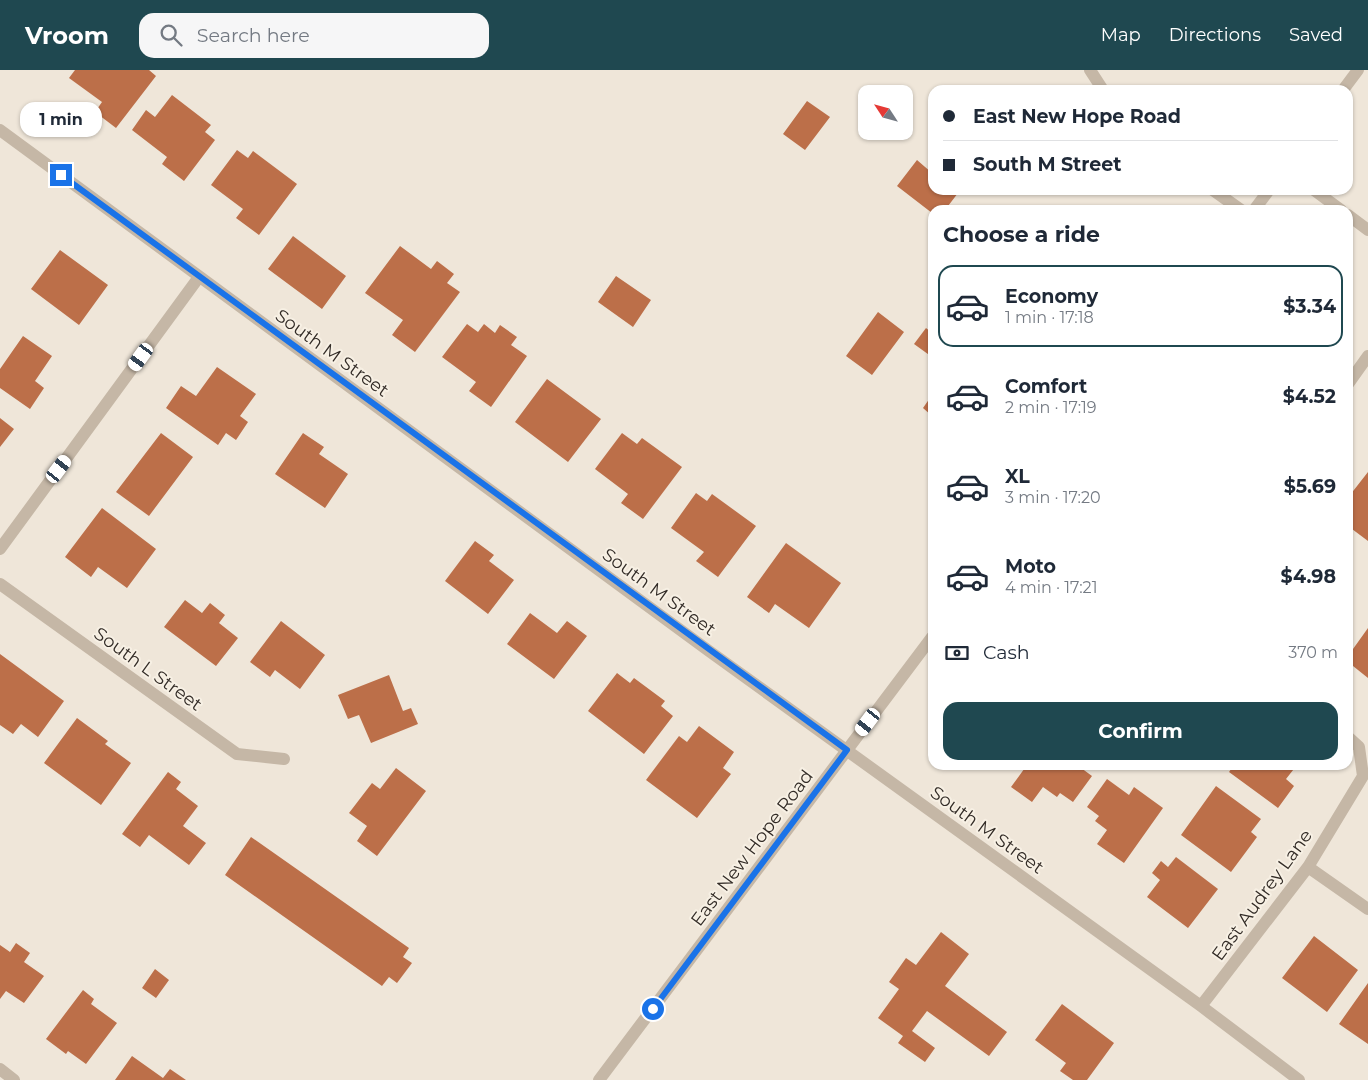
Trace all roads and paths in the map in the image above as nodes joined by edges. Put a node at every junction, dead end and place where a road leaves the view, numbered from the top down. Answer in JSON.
{"nodes":[{"id":1,"x":1090,"y":70,"type":"edge"},
{"id":2,"x":1358,"y":70,"type":"edge"},
{"id":3,"x":1100,"y":85,"type":"edge"},
{"id":4,"x":1347,"y":85,"type":"edge"},
{"id":5,"x":0,"y":130,"type":"edge"},
{"id":6,"x":1220,"y":195,"type":"edge"},
{"id":7,"x":1321,"y":195,"type":"edge"},
{"id":8,"x":1234,"y":205,"type":"edge"},
{"id":9,"x":1334,"y":205,"type":"edge"},
{"id":10,"x":1353,"y":219,"type":"edge"},
{"id":11,"x":1368,"y":230,"type":"edge"},
{"id":12,"x":199,"y":278,"type":"junction"},
{"id":13,"x":1368,"y":356,"type":"edge"},
{"id":14,"x":1353,"y":377,"type":"edge"},
{"id":15,"x":0,"y":549,"type":"edge"},
{"id":16,"x":0,"y":584,"type":"edge"},
{"id":17,"x":928,"y":642,"type":"edge"},
{"id":18,"x":1353,"y":741,"type":"edge"},
{"id":19,"x":847,"y":750,"type":"junction"},
{"id":20,"x":284,"y":759,"type":"dead end"},
{"id":21,"x":1308,"y":867,"type":"junction"},
{"id":22,"x":1368,"y":909,"type":"edge"},
{"id":23,"x":1201,"y":1006,"type":"junction"},
{"id":24,"x":0,"y":1069,"type":"edge"},
{"id":25,"x":14,"y":1080,"type":"edge"},
{"id":26,"x":599,"y":1080,"type":"edge"},
{"id":27,"x":1299,"y":1080,"type":"edge"}],
"edges":[{"from":1,"to":3,"type":"street"},
{"from":2,"to":4,"type":"street"},
{"from":5,"to":12,"type":"street","name":"South M Street"},
{"from":6,"to":8,"type":"street"},
{"from":7,"to":9,"type":"street"},
{"from":10,"to":11,"type":"street"},
{"from":12,"to":15,"type":"street"},
{"from":12,"to":19,"type":"street","name":"South M Street"},
{"from":13,"to":14,"type":"street"},
{"from":16,"to":20,"type":"street","name":"South L Street"},
{"from":17,"to":19,"type":"street","name":"East New Hope Road"},
{"from":18,"to":21,"type":"street","name":"East Audrey Lane"},
{"from":19,"to":23,"type":"street","name":"South M Street"},
{"from":19,"to":26,"type":"street","name":"East New Hope Road"},
{"from":21,"to":22,"type":"street"},
{"from":21,"to":23,"type":"street","name":"East Audrey Lane"},
{"from":23,"to":27,"type":"street","name":"South M Street"},
{"from":24,"to":25,"type":"street"}]}
